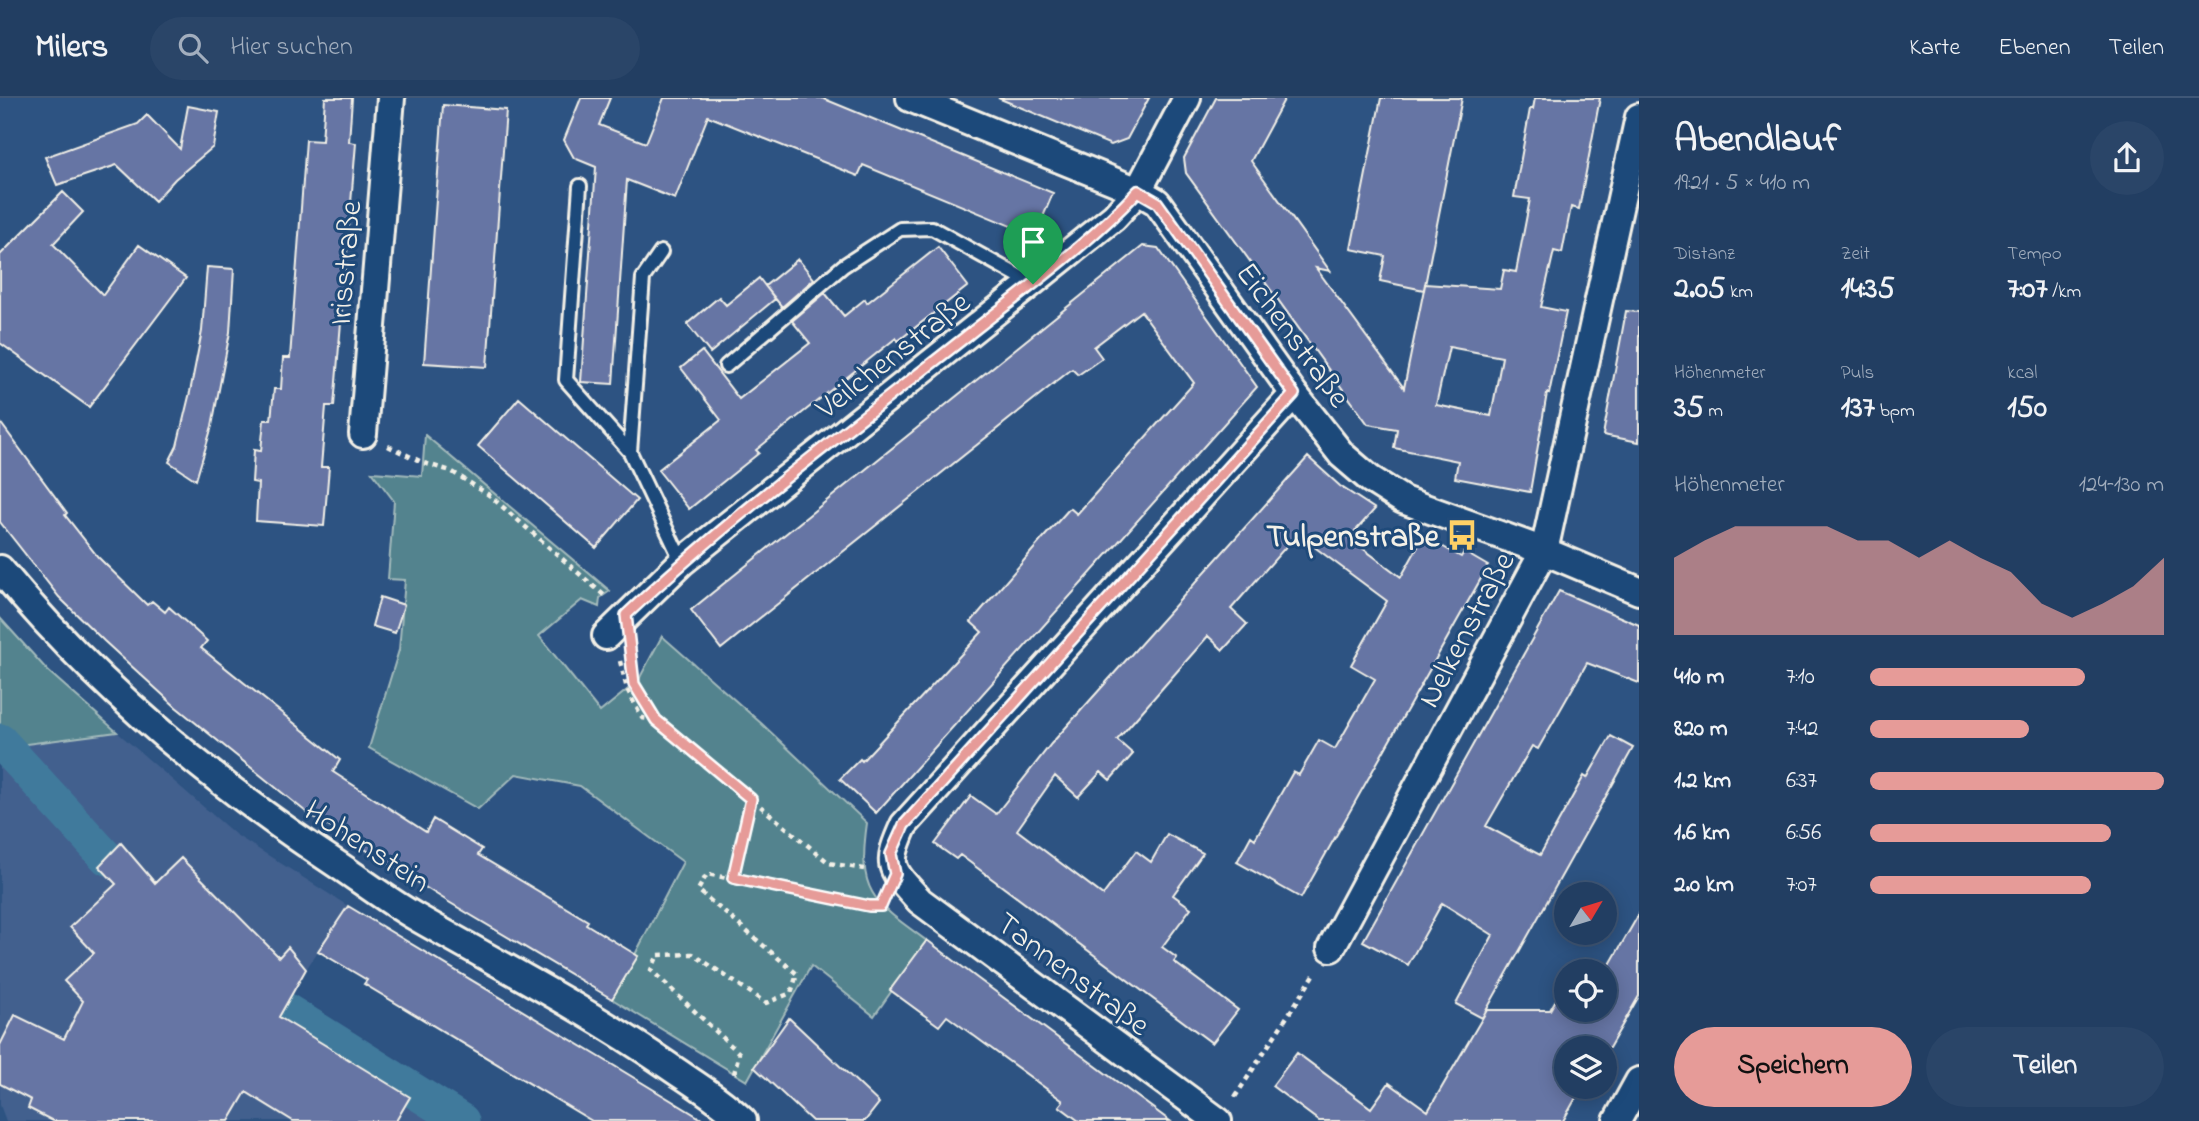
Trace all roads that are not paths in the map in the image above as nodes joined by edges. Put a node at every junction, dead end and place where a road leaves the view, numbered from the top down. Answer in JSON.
{"nodes":[{"id":1,"x":391,"y":98,"type":"edge"},
{"id":2,"x":910,"y":98,"type":"edge"},
{"id":3,"x":1187,"y":98,"type":"edge"},
{"id":4,"x":1639,"y":117,"type":"edge"},
{"id":5,"x":580,"y":187,"type":"dead end"},
{"id":6,"x":1138,"y":191,"type":"junction"},
{"id":7,"x":660,"y":251,"type":"dead end"},
{"id":8,"x":1033,"y":284,"type":"junction"},
{"id":9,"x":726,"y":366,"type":"dead end"},
{"id":10,"x":1294,"y":394,"type":"junction"},
{"id":11,"x":363,"y":434,"type":"road end"},
{"id":12,"x":630,"y":452,"type":"junction"},
{"id":13,"x":1544,"y":551,"type":"junction"},
{"id":14,"x":682,"y":562,"type":"junction"},
{"id":15,"x":0,"y":569,"type":"edge"},
{"id":16,"x":1639,"y":591,"type":"edge"},
{"id":17,"x":606,"y":636,"type":"dead end"},
{"id":18,"x":1331,"y":948,"type":"road end"},
{"id":19,"x":1639,"y":1081,"type":"edge"},
{"id":20,"x":735,"y":1113,"type":"edge"},
{"id":21,"x":1218,"y":1121,"type":"edge"},
{"id":22,"x":1616,"y":1121,"type":"edge"}],
"edges":[{"from":1,"to":11,"type":"street","name":"Irisstraße"},
{"from":2,"to":6,"type":"street","name":"Eichenstraße"},
{"from":3,"to":6,"type":"street","name":"Veilchenstraße"},
{"from":4,"to":13,"type":"street","name":"Nelkenstraße"},
{"from":5,"to":12,"type":"lane"},
{"from":6,"to":8,"type":"street","name":"Veilchenstraße"},
{"from":6,"to":10,"type":"street","name":"Eichenstraße"},
{"from":7,"to":12,"type":"lane"},
{"from":8,"to":9,"type":"lane"},
{"from":8,"to":14,"type":"street","name":"Veilchenstraße"},
{"from":10,"to":13,"type":"street","name":"Eichenstraße"},
{"from":10,"to":21,"type":"street","name":"Tannenstraße"},
{"from":12,"to":14,"type":"lane"},
{"from":13,"to":16,"type":"street","name":"Eichenstraße"},
{"from":13,"to":18,"type":"street","name":"Nelkenstraße"},
{"from":14,"to":17,"type":"street","name":"Veilchenstraße"},
{"from":15,"to":20,"type":"street","name":"Hohenstein"},
{"from":19,"to":22,"type":"street"}]}
